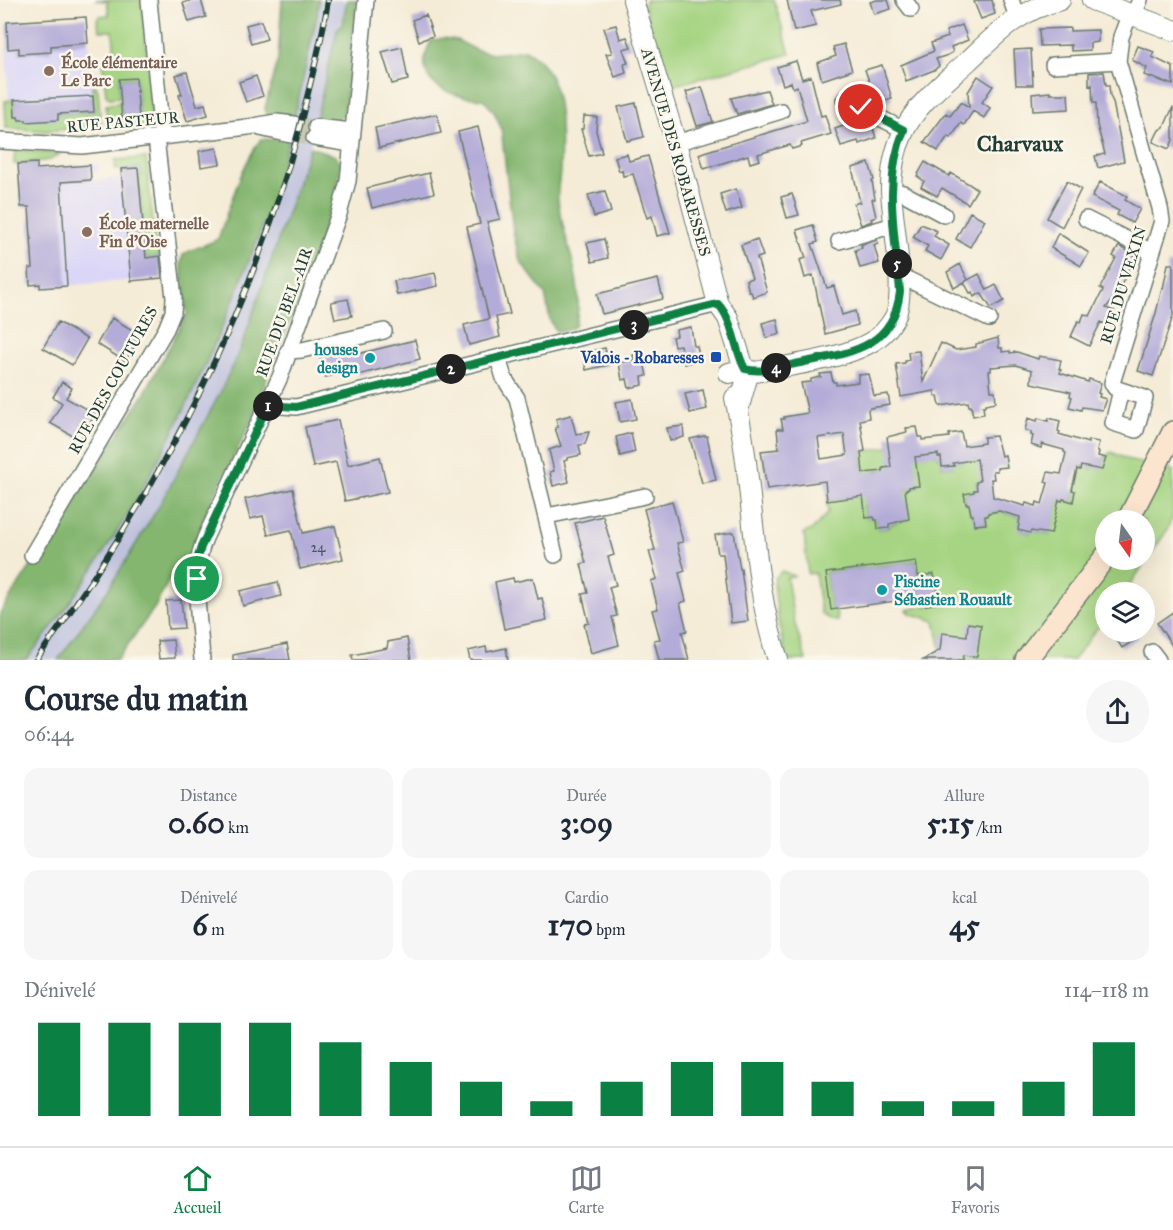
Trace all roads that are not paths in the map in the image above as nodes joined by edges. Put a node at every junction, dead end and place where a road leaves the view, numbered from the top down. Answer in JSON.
{"nodes":[{"id":1,"x":149,"y":0,"type":"edge"},
{"id":2,"x":366,"y":0,"type":"edge"},
{"id":3,"x":633,"y":0,"type":"edge"},
{"id":4,"x":1060,"y":0,"type":"edge"},
{"id":5,"x":1092,"y":0,"type":"edge"},
{"id":6,"x":1014,"y":9,"type":"edge"},
{"id":7,"x":1135,"y":9,"type":"edge"},
{"id":8,"x":1173,"y":30,"type":"edge"},
{"id":9,"x":1118,"y":61,"type":"junction"},
{"id":10,"x":1053,"y":65,"type":"dead end"},
{"id":11,"x":844,"y":99,"type":"dead end"},
{"id":12,"x":781,"y":111,"type":"dead end"},
{"id":13,"x":292,"y":129,"type":"tunnel mouth"},
{"id":14,"x":904,"y":130,"type":"junction"},
{"id":15,"x":315,"y":133,"type":"tunnel mouth"},
{"id":16,"x":159,"y":138,"type":"junction"},
{"id":17,"x":351,"y":138,"type":"junction"},
{"id":18,"x":0,"y":141,"type":"edge"},
{"id":19,"x":676,"y":143,"type":"junction"},
{"id":20,"x":891,"y":190,"type":"junction"},
{"id":21,"x":944,"y":215,"type":"dead end"},
{"id":22,"x":1086,"y":219,"type":"dead end"},
{"id":23,"x":894,"y":225,"type":"junction"},
{"id":24,"x":839,"y":241,"type":"dead end"},
{"id":25,"x":1152,"y":252,"type":"junction"},
{"id":26,"x":899,"y":281,"type":"junction"},
{"id":27,"x":718,"y":304,"type":"junction"},
{"id":28,"x":989,"y":319,"type":"dead end"},
{"id":29,"x":384,"y":331,"type":"dead end"},
{"id":30,"x":288,"y":351,"type":"junction"},
{"id":31,"x":498,"y":357,"type":"junction"},
{"id":32,"x":741,"y":375,"type":"junction"},
{"id":33,"x":1121,"y":390,"type":"dead end"},
{"id":34,"x":268,"y":405,"type":"junction"},
{"id":35,"x":1173,"y":432,"type":"edge"},
{"id":36,"x":645,"y":496,"type":"dead end"},
{"id":37,"x":1133,"y":510,"type":"edge"},
{"id":38,"x":547,"y":516,"type":"junction"},
{"id":39,"x":32,"y":555,"type":"dead end"},
{"id":40,"x":555,"y":555,"type":"dead end"},
{"id":41,"x":1096,"y":570,"type":"edge"},
{"id":42,"x":1066,"y":610,"type":"junction"},
{"id":43,"x":202,"y":660,"type":"edge"},
{"id":44,"x":778,"y":660,"type":"edge"},
{"id":45,"x":1016,"y":660,"type":"edge"},
{"id":46,"x":1026,"y":660,"type":"edge"}],
"edges":[{"from":1,"to":16,"type":"street","name":"RUE DES COUTURES"},
{"from":2,"to":17,"type":"street","name":"RUE DU BEL-AIR"},
{"from":3,"to":19,"type":"street","name":"AVENUE DES ROBARESSES"},
{"from":4,"to":6,"type":"street"},
{"from":5,"to":7,"type":"street"},
{"from":6,"to":14,"type":"street"},
{"from":7,"to":8,"type":"street"},
{"from":7,"to":9,"type":"street","name":"RUE DU VEXIN"},
{"from":9,"to":10,"type":"street"},
{"from":9,"to":25,"type":"street","name":"RUE DU VEXIN"},
{"from":11,"to":14,"type":"street"},
{"from":12,"to":19,"type":"street"},
{"from":13,"to":16,"type":"street","name":"RUE PASTEUR"},
{"from":14,"to":20,"type":"street"},
{"from":15,"to":17,"type":"street"},
{"from":16,"to":18,"type":"street","name":"RUE PASTEUR"},
{"from":16,"to":39,"type":"street","name":"RUE DES COUTURES"},
{"from":17,"to":30,"type":"street","name":"RUE DU BEL-AIR"},
{"from":19,"to":27,"type":"street","name":"AVENUE DES ROBARESSES"},
{"from":20,"to":21,"type":"street"},
{"from":20,"to":23,"type":"street"},
{"from":22,"to":25,"type":"street"},
{"from":23,"to":24,"type":"street"},
{"from":23,"to":26,"type":"street"},
{"from":25,"to":33,"type":"street","name":"RUE DU VEXIN"},
{"from":26,"to":28,"type":"street"},
{"from":26,"to":32,"type":"street"},
{"from":27,"to":31,"type":"street"},
{"from":27,"to":32,"type":"street","name":"AVENUE DES ROBARESSES"},
{"from":29,"to":30,"type":"street"},
{"from":30,"to":34,"type":"street","name":"RUE DU BEL-AIR"},
{"from":31,"to":34,"type":"street"},
{"from":31,"to":38,"type":"street"},
{"from":32,"to":44,"type":"street","name":"AVENUE DES ROBARESSES"},
{"from":34,"to":43,"type":"street","name":"RUE DU BEL-AIR"},
{"from":35,"to":37,"type":"main road"},
{"from":36,"to":38,"type":"street"},
{"from":38,"to":40,"type":"street"},
{"from":41,"to":42,"type":"main road"},
{"from":42,"to":45,"type":"main road"},
{"from":42,"to":46,"type":"main road"}]}
